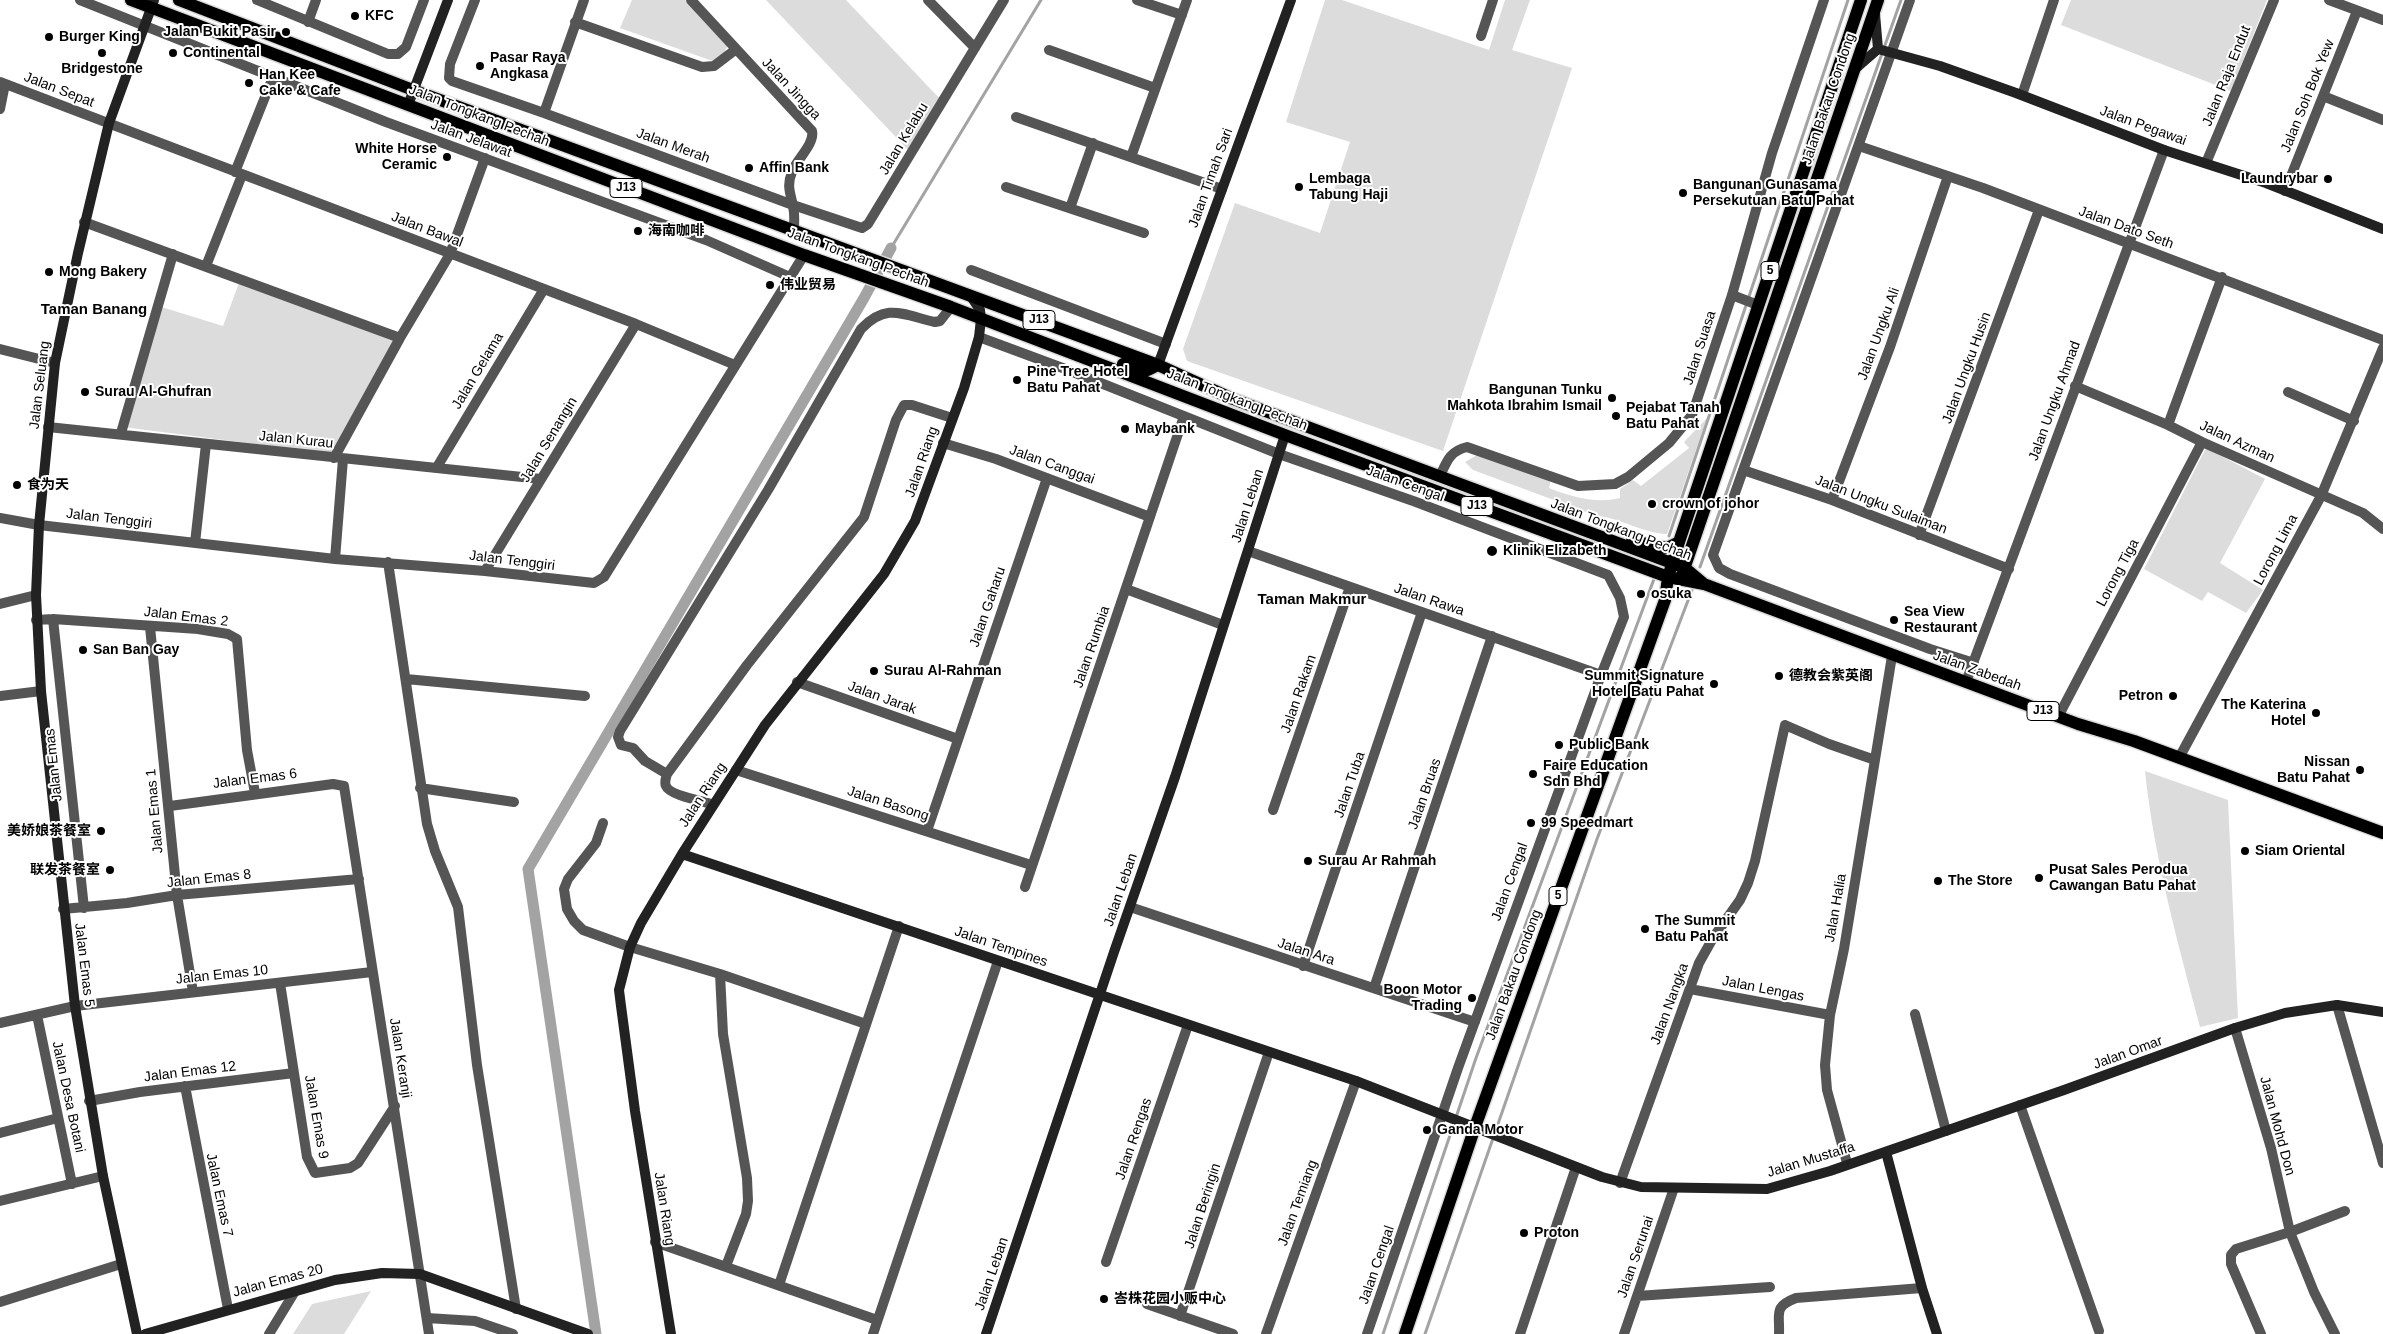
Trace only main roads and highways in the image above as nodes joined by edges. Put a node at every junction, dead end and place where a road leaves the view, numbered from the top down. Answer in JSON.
{"nodes":[{"id":1,"x":130,"y":0,"type":"edge"},
{"id":2,"x":179,"y":0,"type":"edge"},
{"id":3,"x":1861,"y":0,"type":"edge"},
{"id":4,"x":152,"y":4,"type":"edge"},
{"id":5,"x":1876,"y":4,"type":"edge"},
{"id":6,"x":1158,"y":365,"type":"junction"},
{"id":7,"x":1106,"y":366,"type":"junction"},
{"id":8,"x":1228,"y":396,"type":"junction"},
{"id":9,"x":1194,"y":399,"type":"junction"},
{"id":10,"x":1285,"y":435,"type":"junction"},
{"id":11,"x":1580,"y":530,"type":"junction"},
{"id":12,"x":1679,"y":542,"type":"junction"},
{"id":13,"x":1673,"y":564,"type":"junction"},
{"id":14,"x":1685,"y":568,"type":"junction"},
{"id":15,"x":1674,"y":579,"type":"junction"},
{"id":16,"x":1704,"y":584,"type":"junction"},
{"id":17,"x":2383,"y":833,"type":"edge"},
{"id":18,"x":1405,"y":1334,"type":"edge"}],
"edges":[{"from":1,"to":4,"type":"main road","name":"Jalan Tongkang Pechah","number":"J13"},
{"from":2,"to":6,"type":"main road","name":"Jalan Tongkang Pechah","number":"J13"},
{"from":3,"to":12,"type":"main road","name":"Jalan Bakau Condong","number":"5"},
{"from":4,"to":7,"type":"main road","name":"Jalan Tongkang Pechah","number":"J13"},
{"from":5,"to":14,"type":"main road","name":"Jalan Bakau Condong","number":"5"},
{"from":6,"to":7,"type":"main road"},
{"from":6,"to":8,"type":"main road","name":"Jalan Tongkang Pechah","number":"J13"},
{"from":6,"to":9,"type":"main road"},
{"from":7,"to":9,"type":"main road","name":"Jalan Tongkang Pechah","number":"J13"},
{"from":8,"to":10,"type":"main road"},
{"from":8,"to":11,"type":"main road","name":"Jalan Tongkang Pechah","number":"J13"},
{"from":9,"to":10,"type":"main road","name":"Jalan Tongkang Pechah","number":"J13"},
{"from":10,"to":15,"type":"main road","name":"Jalan Tongkang Pechah","number":"J13"},
{"from":11,"to":12,"type":"main road"},
{"from":11,"to":13,"type":"main road","name":"Jalan Tongkang Pechah","number":"J13"},
{"from":12,"to":13,"type":"main road","name":"Jalan Bakau Condong","number":"5"},
{"from":13,"to":14,"type":"main road","name":"Jalan Tongkang Pechah","number":"J13"},
{"from":13,"to":15,"type":"main road","name":"Jalan Bakau Condong","number":"5"},
{"from":14,"to":15,"type":"main road","name":"Jalan Bakau Condong","number":"5"},
{"from":14,"to":16,"type":"main road","name":"Jalan Tongkang Pechah","number":"J13"},
{"from":15,"to":16,"type":"main road","name":"Jalan Tongkang Pechah","number":"J13"},
{"from":15,"to":18,"type":"main road","name":"Jalan Bakau Condong","number":"5"},
{"from":16,"to":17,"type":"main road","name":"Jalan Zabedah","number":"J13"}]}
